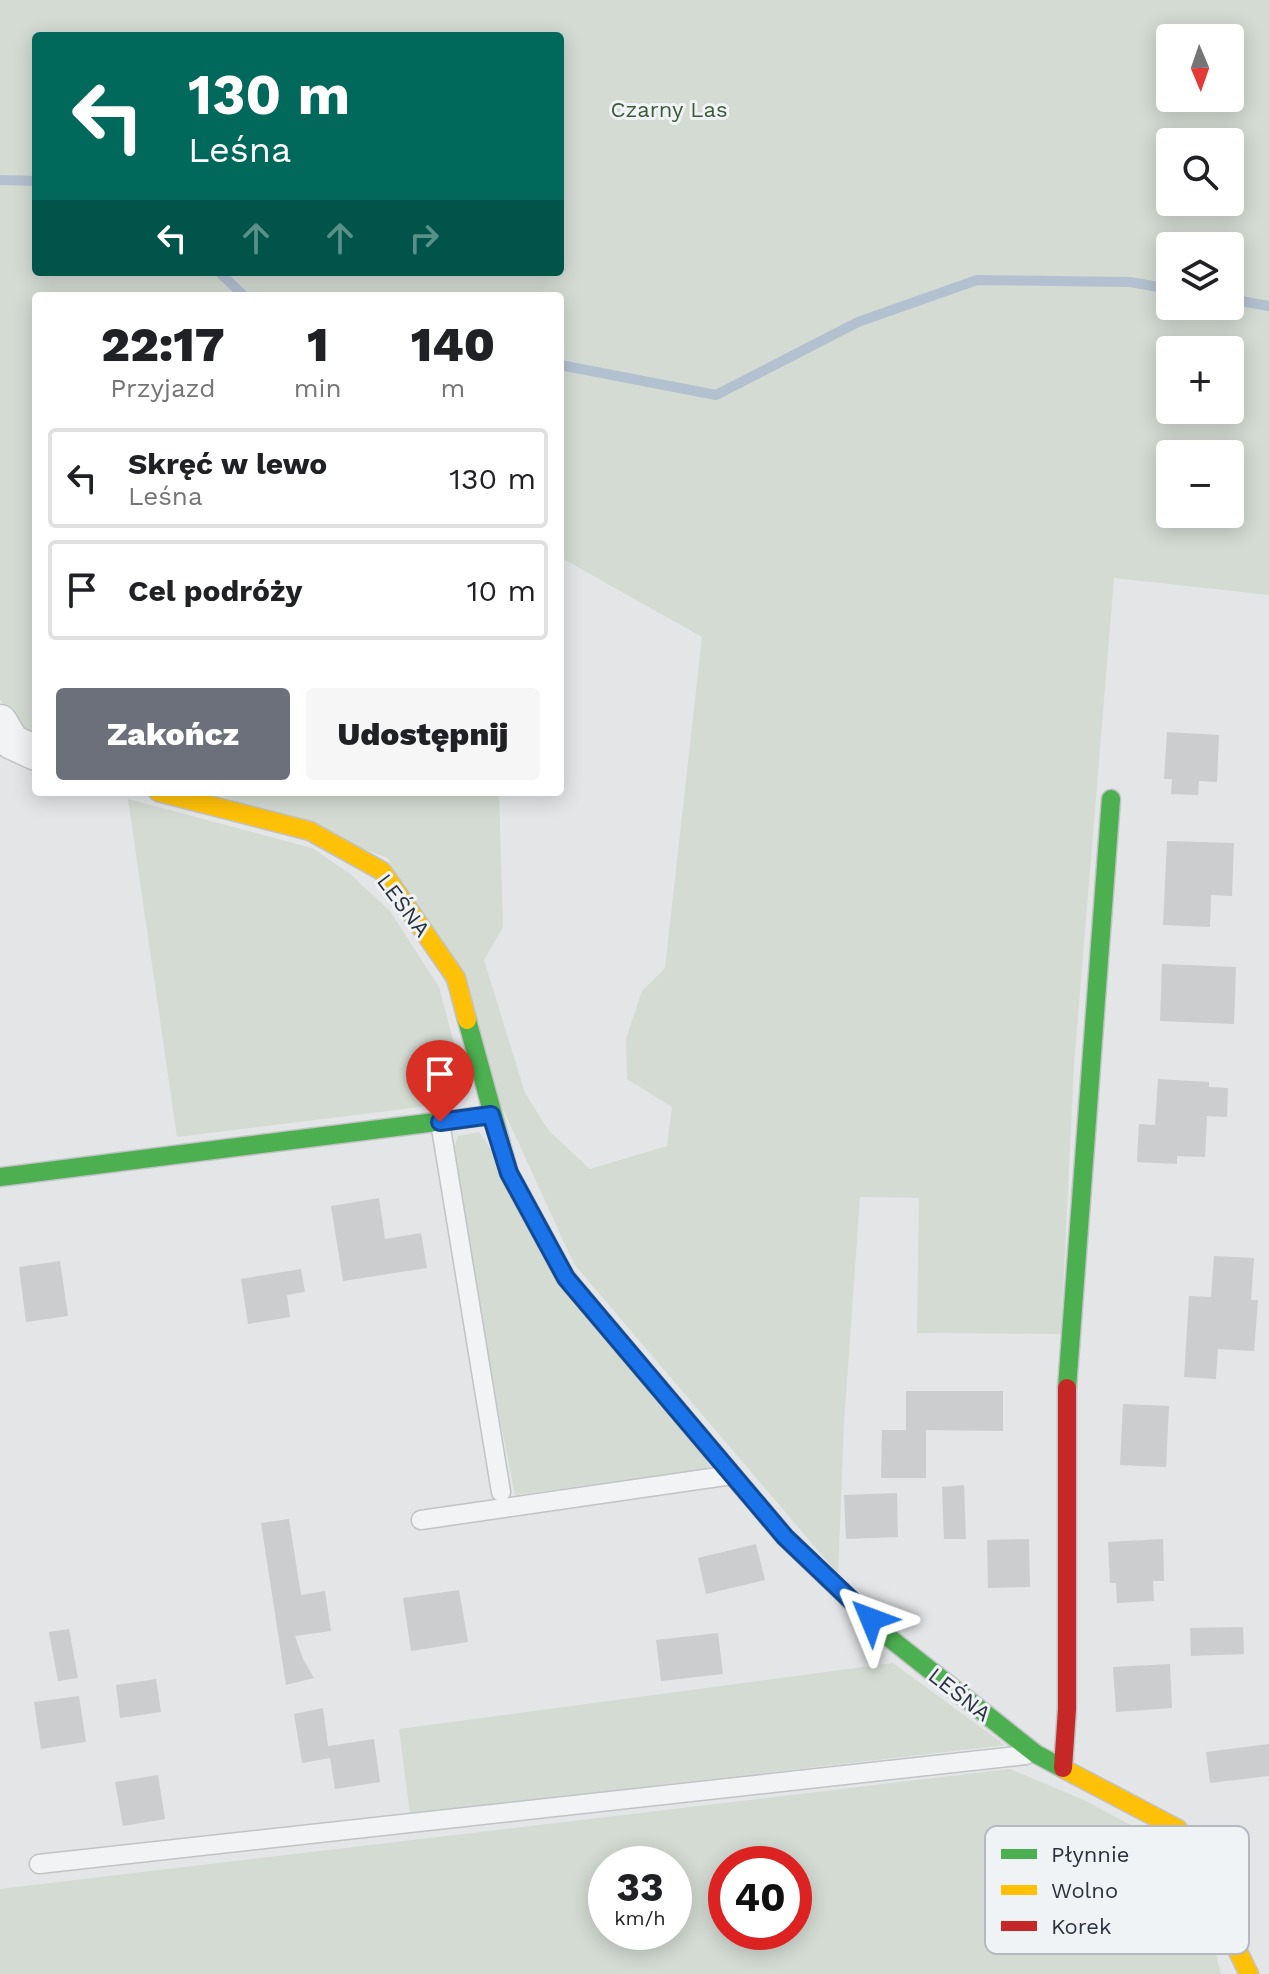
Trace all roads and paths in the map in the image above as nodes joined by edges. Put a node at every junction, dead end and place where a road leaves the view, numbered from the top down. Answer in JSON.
{"nodes":[{"id":1,"x":0,"y":722,"type":"edge"},
{"id":2,"x":32,"y":751,"type":"edge"},
{"id":3,"x":174,"y":796,"type":"edge"},
{"id":4,"x":1111,"y":799,"type":"dead end"},
{"id":5,"x":491,"y":1115,"type":"junction"},
{"id":6,"x":440,"y":1122,"type":"junction"},
{"id":7,"x":0,"y":1177,"type":"edge"},
{"id":8,"x":735,"y":1475,"type":"junction"},
{"id":9,"x":501,"y":1492,"type":"dead end"},
{"id":10,"x":421,"y":1520,"type":"dead end"},
{"id":11,"x":1036,"y":1754,"type":"junction"},
{"id":12,"x":1063,"y":1768,"type":"junction"},
{"id":13,"x":1172,"y":1826,"type":"edge"},
{"id":14,"x":39,"y":1864,"type":"dead end"},
{"id":15,"x":1239,"y":1954,"type":"edge"},
{"id":16,"x":1249,"y":1974,"type":"edge"}],
"edges":[{"from":1,"to":2,"type":"street"},
{"from":3,"to":5,"type":"street","name":"LEŚNA"},
{"from":4,"to":12,"type":"street"},
{"from":5,"to":6,"type":"street"},
{"from":5,"to":8,"type":"street","name":"LEŚNA"},
{"from":6,"to":7,"type":"street"},
{"from":6,"to":9,"type":"lane"},
{"from":8,"to":10,"type":"lane"},
{"from":8,"to":11,"type":"street","name":"LEŚNA"},
{"from":11,"to":12,"type":"street","name":"LEŚNA"},
{"from":11,"to":14,"type":"lane"},
{"from":12,"to":13,"type":"street","name":"LEŚNA"},
{"from":15,"to":16,"type":"street","name":"LEŚNA"}]}
